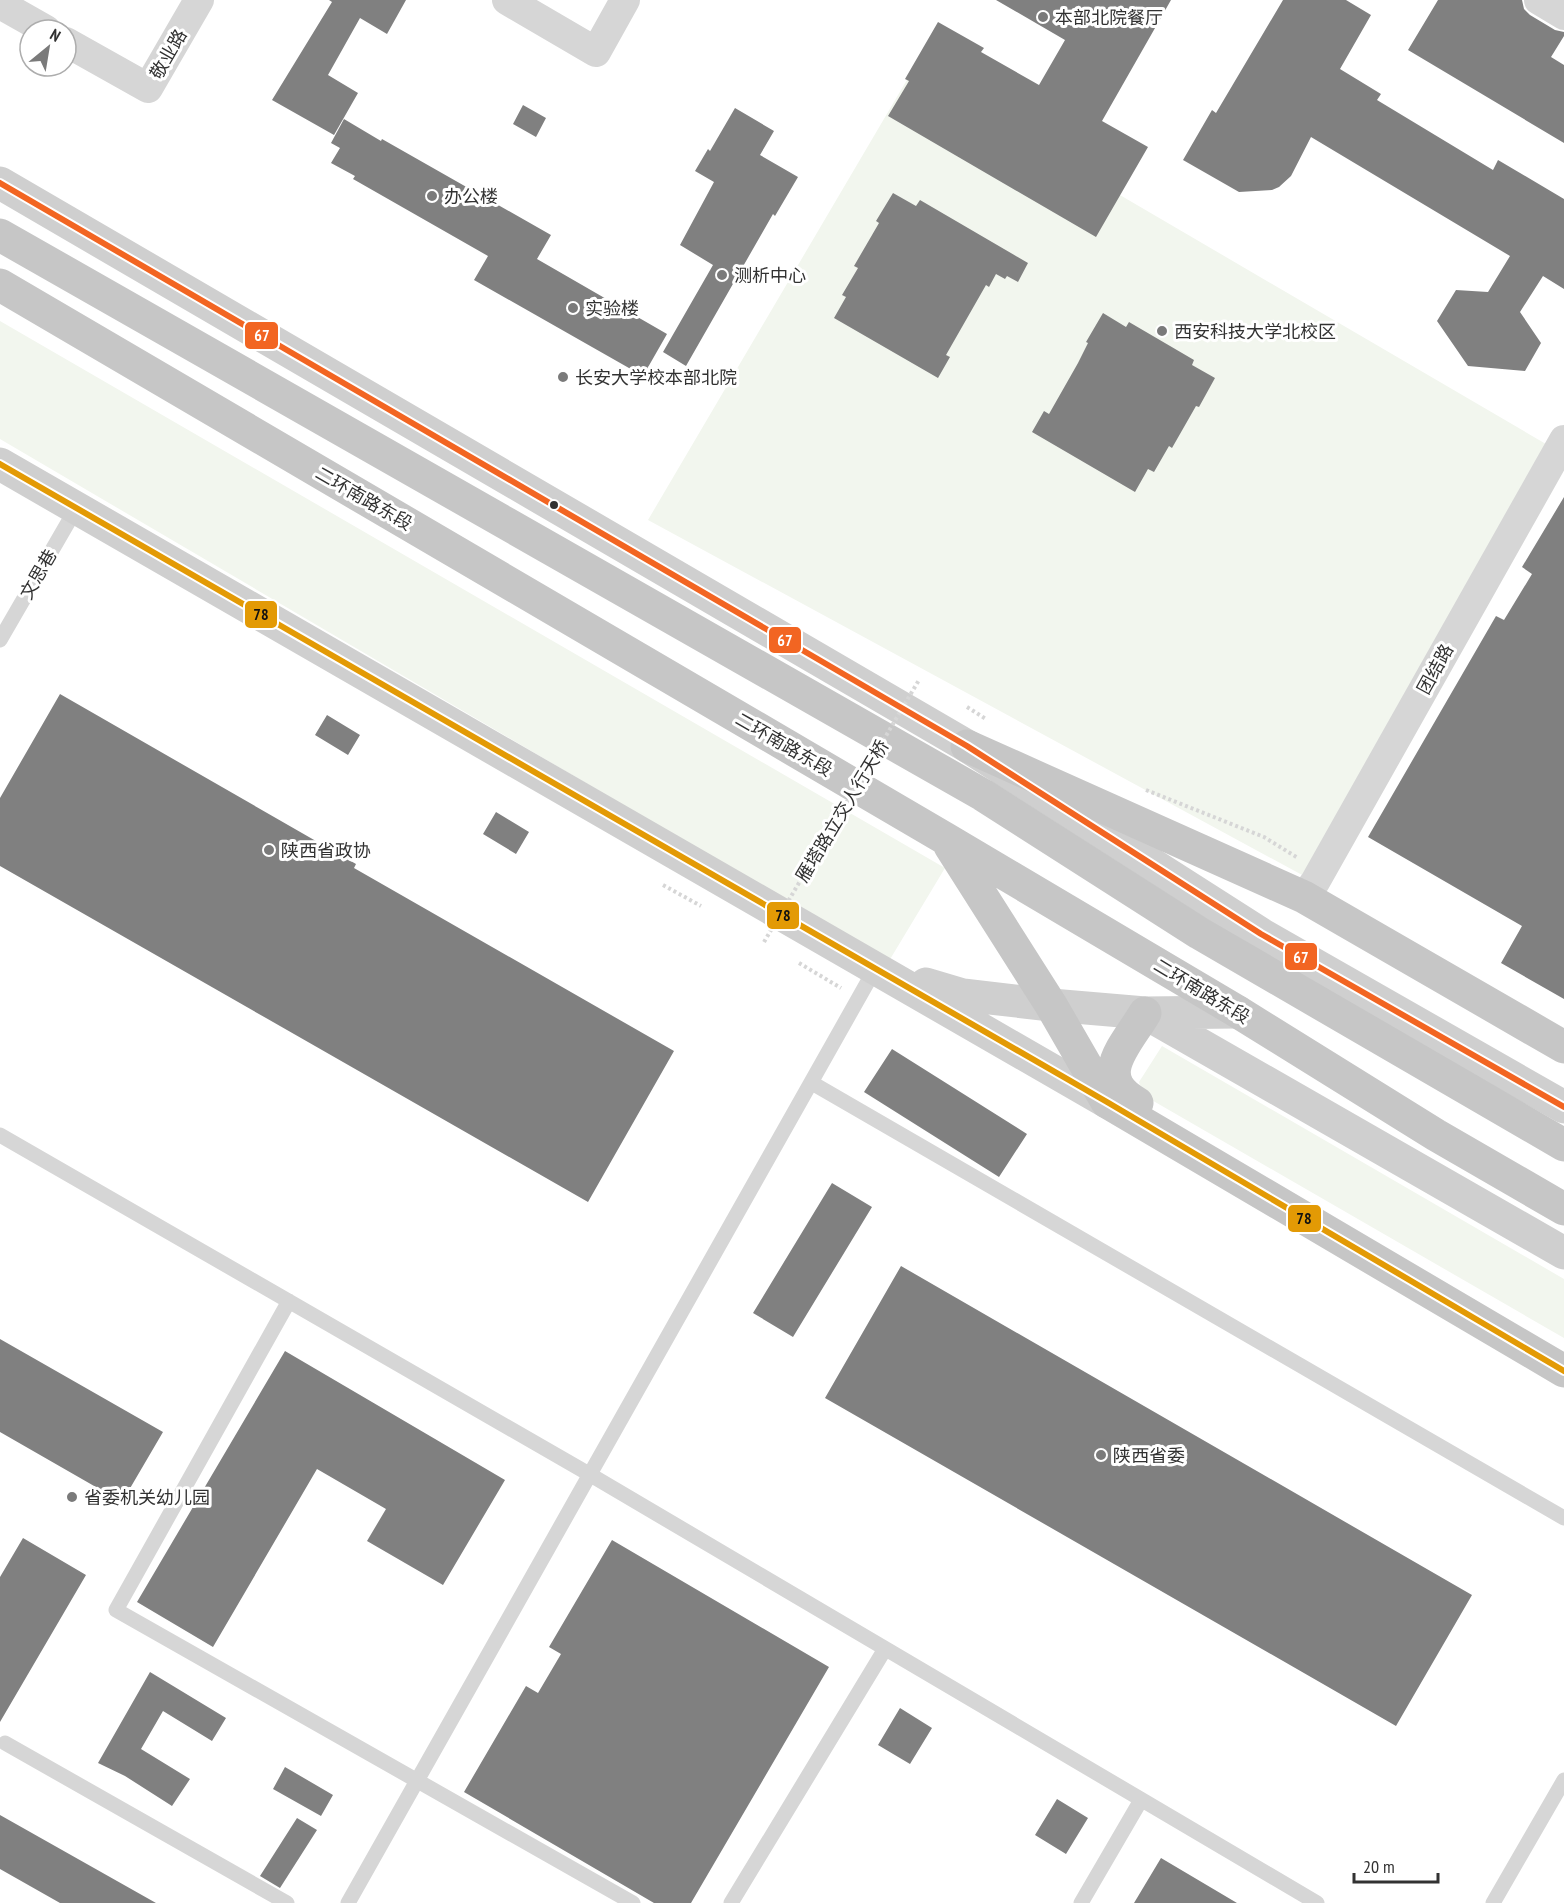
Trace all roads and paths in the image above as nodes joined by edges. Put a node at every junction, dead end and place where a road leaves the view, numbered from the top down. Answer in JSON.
{"nodes":[{"id":1,"x":199,"y":0,"type":"edge"},
{"id":2,"x":507,"y":0,"type":"edge"},
{"id":3,"x":626,"y":0,"type":"edge"},
{"id":4,"x":1539,"y":0,"type":"edge"},
{"id":5,"x":0,"y":4,"type":"edge"},
{"id":6,"x":1564,"y":15,"type":"edge"},
{"id":7,"x":25,"y":18,"type":"edge"},
{"id":8,"x":78,"y":49,"type":"edge"},
{"id":9,"x":0,"y":183,"type":"edge"},
{"id":10,"x":0,"y":235,"type":"edge"},
{"id":11,"x":0,"y":285,"type":"edge"},
{"id":12,"x":1564,"y":440,"type":"edge"},
{"id":13,"x":0,"y":464,"type":"edge"},
{"id":14,"x":77,"y":507,"type":"junction"},
{"id":15,"x":0,"y":640,"type":"edge"},
{"id":16,"x":929,"y":686,"type":"dead end"},
{"id":17,"x":958,"y":702,"type":"dead end"},
{"id":18,"x":987,"y":719,"type":"dead end"},
{"id":19,"x":968,"y":746,"type":"junction"},
{"id":20,"x":1144,"y":789,"type":"dead end"},
{"id":21,"x":946,"y":839,"type":"junction"},
{"id":22,"x":1312,"y":885,"type":"junction"},
{"id":23,"x":764,"y":942,"type":"dead end"},
{"id":24,"x":875,"y":969,"type":"junction"},
{"id":25,"x":1051,"y":1005,"type":"junction"},
{"id":26,"x":1238,"y":1012,"type":"junction"},
{"id":27,"x":1146,"y":1013,"type":"junction"},
{"id":28,"x":1564,"y":1047,"type":"edge"},
{"id":29,"x":812,"y":1083,"type":"junction"},
{"id":30,"x":1107,"y":1102,"type":"junction"},
{"id":31,"x":1564,"y":1107,"type":"edge"},
{"id":32,"x":0,"y":1135,"type":"edge"},
{"id":33,"x":1564,"y":1145,"type":"edge"},
{"id":34,"x":1564,"y":1209,"type":"edge"},
{"id":35,"x":1564,"y":1253,"type":"edge"},
{"id":36,"x":289,"y":1301,"type":"junction"},
{"id":37,"x":1564,"y":1350,"type":"edge"},
{"id":38,"x":1564,"y":1371,"type":"edge"},
{"id":39,"x":589,"y":1474,"type":"junction"},
{"id":40,"x":1564,"y":1518,"type":"edge"},
{"id":41,"x":885,"y":1649,"type":"junction"},
{"id":42,"x":5,"y":1743,"type":"dead end"},
{"id":43,"x":1564,"y":1780,"type":"edge"},
{"id":44,"x":416,"y":1781,"type":"junction"},
{"id":45,"x":1141,"y":1800,"type":"junction"},
{"id":46,"x":287,"y":1903,"type":"edge"},
{"id":47,"x":348,"y":1903,"type":"edge"},
{"id":48,"x":633,"y":1903,"type":"edge"},
{"id":49,"x":731,"y":1903,"type":"edge"},
{"id":50,"x":1081,"y":1903,"type":"edge"},
{"id":51,"x":1317,"y":1903,"type":"edge"},
{"id":52,"x":1493,"y":1903,"type":"edge"}],
"edges":[{"from":1,"to":8,"type":"street","name":"敬业路"},
{"from":2,"to":3,"type":"street"},
{"from":4,"to":6,"type":"street"},
{"from":5,"to":7,"type":"street"},
{"from":9,"to":19,"type":"main road"},
{"from":10,"to":33,"type":"highway"},
{"from":11,"to":21,"type":"highway","name":"二环南路东段"},
{"from":12,"to":22,"type":"street","name":"团结路"},
{"from":13,"to":14,"type":"main road"},
{"from":14,"to":15,"type":"lane","name":"文思巷"},
{"from":14,"to":24,"type":"main road"},
{"from":16,"to":23,"type":"path","name":"雁塔路立交人行天桥","bridge":true},
{"from":17,"to":18,"type":"path"},
{"from":19,"to":22,"type":"highway"},
{"from":19,"to":31,"type":"main road"},
{"from":20,"to":22,"type":"path"},
{"from":21,"to":25,"type":"highway"},
{"from":21,"to":26,"type":"highway","name":"二环南路东段"},
{"from":22,"to":28,"type":"highway"},
{"from":24,"to":25,"type":"main road"},
{"from":24,"to":29,"type":"lane"},
{"from":24,"to":30,"type":"main road"},
{"from":25,"to":27,"type":"main road"},
{"from":25,"to":30,"type":"highway"},
{"from":26,"to":27,"type":"main road"},
{"from":26,"to":34,"type":"highway","name":"二环南路东段"},
{"from":27,"to":35,"type":"main road"},
{"from":27,"to":37,"type":"highway"},
{"from":29,"to":39,"type":"lane"},
{"from":29,"to":40,"type":"lane"},
{"from":30,"to":38,"type":"highway"},
{"from":32,"to":36,"type":"lane"},
{"from":36,"to":39,"type":"lane"},
{"from":36,"to":44,"type":"lane"},
{"from":39,"to":41,"type":"lane"},
{"from":39,"to":44,"type":"lane"},
{"from":41,"to":45,"type":"lane"},
{"from":41,"to":49,"type":"lane"},
{"from":42,"to":46,"type":"lane"},
{"from":43,"to":52,"type":"lane"},
{"from":44,"to":47,"type":"lane"},
{"from":44,"to":48,"type":"lane"},
{"from":45,"to":50,"type":"lane"},
{"from":45,"to":51,"type":"lane"}]}
